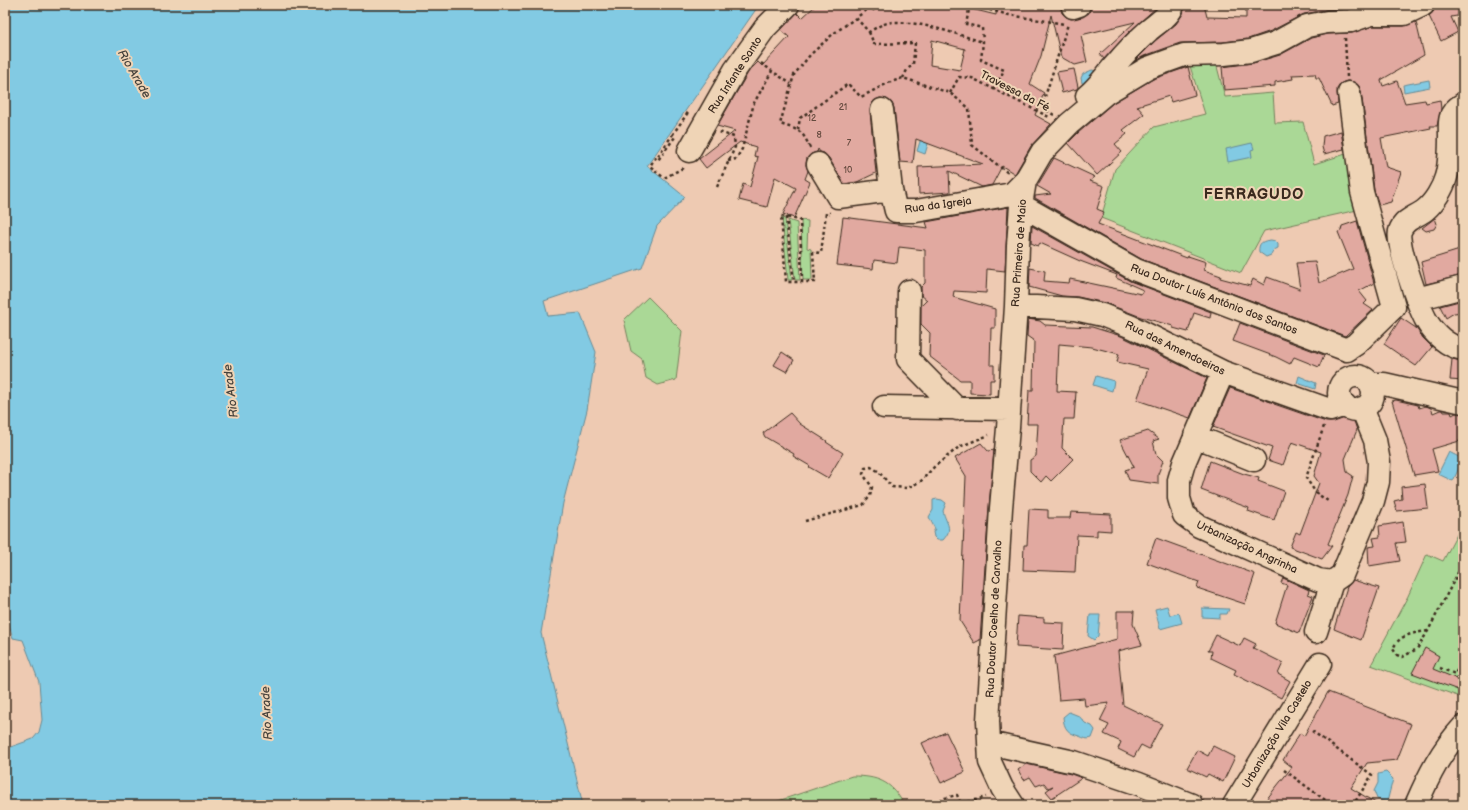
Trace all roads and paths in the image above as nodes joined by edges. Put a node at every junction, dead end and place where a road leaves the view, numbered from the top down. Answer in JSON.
{"nodes":[{"id":1,"x":788,"y":5,"type":"edge"},
{"id":2,"x":874,"y":5,"type":"edge"},
{"id":3,"x":971,"y":5,"type":"edge"},
{"id":4,"x":1174,"y":5,"type":"edge"},
{"id":5,"x":1423,"y":5,"type":"edge"},
{"id":6,"x":1073,"y":10,"type":"edge"},
{"id":7,"x":1374,"y":10,"type":"edge"},
{"id":8,"x":856,"y":18,"type":"junction"},
{"id":9,"x":1344,"y":22,"type":"junction"},
{"id":10,"x":869,"y":32,"type":"junction"},
{"id":11,"x":983,"y":42,"type":"junction"},
{"id":12,"x":903,"y":78,"type":"junction"},
{"id":13,"x":791,"y":84,"type":"junction"},
{"id":14,"x":994,"y":90,"type":"junction"},
{"id":15,"x":950,"y":93,"type":"junction"},
{"id":16,"x":1348,"y":93,"type":"joint"},
{"id":17,"x":880,"y":100,"type":"junction"},
{"id":18,"x":1463,"y":104,"type":"edge"},
{"id":19,"x":1058,"y":120,"type":"junction"},
{"id":20,"x":703,"y":125,"type":"junction"},
{"id":21,"x":798,"y":130,"type":"junction"},
{"id":22,"x":673,"y":134,"type":"dead end"},
{"id":23,"x":689,"y":151,"type":"dead end"},
{"id":24,"x":1042,"y":152,"type":"junction"},
{"id":25,"x":658,"y":156,"type":"dead end"},
{"id":26,"x":1456,"y":157,"type":"edge"},
{"id":27,"x":728,"y":160,"type":"junction"},
{"id":28,"x":818,"y":164,"type":"joint"},
{"id":29,"x":1025,"y":181,"type":"junction"},
{"id":30,"x":717,"y":187,"type":"dead end"},
{"id":31,"x":891,"y":190,"type":"junction"},
{"id":32,"x":835,"y":205,"type":"junction"},
{"id":33,"x":1021,"y":205,"type":"junction"},
{"id":34,"x":786,"y":217,"type":"junction"},
{"id":35,"x":794,"y":282,"type":"junction"},
{"id":36,"x":802,"y":282,"type":"junction"},
{"id":37,"x":1463,"y":287,"type":"edge"},
{"id":38,"x":909,"y":291,"type":"dead end"},
{"id":39,"x":1415,"y":294,"type":"junction"},
{"id":40,"x":1016,"y":306,"type":"junction"},
{"id":41,"x":1394,"y":307,"type":"junction"},
{"id":42,"x":1463,"y":348,"type":"edge"},
{"id":43,"x":1347,"y":350,"type":"junction"},
{"id":44,"x":1223,"y":372,"type":"junction"},
{"id":45,"x":1361,"y":380,"type":"junction"},
{"id":46,"x":1463,"y":402,"type":"edge"},
{"id":47,"x":884,"y":407,"type":"dead end"},
{"id":48,"x":957,"y":408,"type":"junction"},
{"id":49,"x":1345,"y":408,"type":"junction"},
{"id":50,"x":1008,"y":419,"type":"junction"},
{"id":51,"x":1195,"y":436,"type":"junction"},
{"id":52,"x":1254,"y":460,"type":"dead end"},
{"id":53,"x":1328,"y":501,"type":"dead end"},
{"id":54,"x":805,"y":521,"type":"dead end"},
{"id":55,"x":1463,"y":563,"type":"edge"},
{"id":56,"x":1325,"y":581,"type":"junction"},
{"id":57,"x":1428,"y":631,"type":"junction"},
{"id":58,"x":1316,"y":632,"type":"dead end"},
{"id":59,"x":1463,"y":659,"type":"edge"},
{"id":60,"x":1320,"y":664,"type":"dead end"},
{"id":61,"x":1440,"y":668,"type":"dead end"},
{"id":62,"x":1463,"y":727,"type":"edge"},
{"id":63,"x":1312,"y":731,"type":"dead end"},
{"id":64,"x":989,"y":743,"type":"junction"},
{"id":65,"x":1284,"y":770,"type":"dead end"},
{"id":66,"x":985,"y":797,"type":"dead end"},
{"id":67,"x":928,"y":805,"type":"edge"},
{"id":68,"x":1013,"y":805,"type":"edge"},
{"id":69,"x":1192,"y":805,"type":"edge"},
{"id":70,"x":1234,"y":805,"type":"edge"},
{"id":71,"x":1332,"y":805,"type":"edge"},
{"id":72,"x":1353,"y":805,"type":"edge"},
{"id":73,"x":1416,"y":805,"type":"edge"}],
"edges":[{"from":1,"to":20,"type":"street","name":"Rua Infante Santo"},
{"from":2,"to":8,"type":"path"},
{"from":3,"to":6,"type":"path"},
{"from":3,"to":11,"type":"path"},
{"from":4,"to":19,"type":"street"},
{"from":5,"to":7,"type":"street"},
{"from":6,"to":19,"type":"path"},
{"from":7,"to":9,"type":"street","name":"Rua Primeiro de Maio"},
{"from":8,"to":10,"type":"path"},
{"from":8,"to":13,"type":"path"},
{"from":9,"to":16,"type":"path"},
{"from":9,"to":24,"type":"street","name":"Rua Primeiro de Maio"},
{"from":10,"to":11,"type":"path"},
{"from":10,"to":12,"type":"path"},
{"from":11,"to":14,"type":"path"},
{"from":12,"to":15,"type":"path"},
{"from":12,"to":17,"type":"path"},
{"from":13,"to":21,"type":"path"},
{"from":13,"to":27,"type":"path"},
{"from":14,"to":15,"type":"path","name":"Travessa da Fé"},
{"from":14,"to":19,"type":"path","name":"Travessa da Fé"},
{"from":15,"to":29,"type":"path"},
{"from":16,"to":41,"type":"street"},
{"from":17,"to":21,"type":"path"},
{"from":17,"to":31,"type":"street"},
{"from":18,"to":26,"type":"street"},
{"from":19,"to":24,"type":"street"},
{"from":20,"to":23,"type":"street","name":"Rua Infante Santo"},
{"from":20,"to":27,"type":"path"},
{"from":21,"to":28,"type":"path"},
{"from":22,"to":25,"type":"path"},
{"from":24,"to":29,"type":"street","name":"Rua Primeiro de Maio"},
{"from":26,"to":39,"type":"street"},
{"from":27,"to":30,"type":"path"},
{"from":28,"to":32,"type":"street"},
{"from":29,"to":31,"type":"street","name":"Rua da Igreja"},
{"from":29,"to":33,"type":"street","name":"Rua Primeiro de Maio"},
{"from":31,"to":32,"type":"street"},
{"from":32,"to":36,"type":"path"},
{"from":33,"to":40,"type":"street","name":"Rua Primeiro de Maio"},
{"from":33,"to":43,"type":"street","name":"Rua Doutor Luís António dos Santos"},
{"from":34,"to":35,"type":"path"},
{"from":34,"to":35,"type":"path"},
{"from":34,"to":36,"type":"path"},
{"from":35,"to":36,"type":"path"},
{"from":37,"to":39,"type":"street"},
{"from":38,"to":48,"type":"street"},
{"from":39,"to":41,"type":"street"},
{"from":39,"to":42,"type":"street"},
{"from":40,"to":44,"type":"street","name":"Rua das Amendoeiras"},
{"from":40,"to":50,"type":"street","name":"Rua Primeiro de Maio"},
{"from":41,"to":43,"type":"street"},
{"from":43,"to":45,"type":"street"},
{"from":44,"to":49,"type":"street","name":"Rua das Amendoeiras"},
{"from":44,"to":51,"type":"street","name":"Urbanização Angrinha"},
{"from":45,"to":46,"type":"street"},
{"from":45,"to":49,"type":"street"},
{"from":45,"to":49,"type":"street"},
{"from":47,"to":48,"type":"street"},
{"from":48,"to":50,"type":"street"},
{"from":49,"to":53,"type":"path"},
{"from":49,"to":56,"type":"street"},
{"from":50,"to":54,"type":"path"},
{"from":50,"to":64,"type":"street","name":"Rua Doutor Coelho de Carvalho"},
{"from":51,"to":52,"type":"street"},
{"from":51,"to":56,"type":"street","name":"Urbanização Angrinha"},
{"from":55,"to":57,"type":"path"},
{"from":56,"to":58,"type":"street"},
{"from":57,"to":57,"type":"path"},
{"from":59,"to":61,"type":"path"},
{"from":60,"to":70,"type":"street","name":"Urbanização Vila Castelo"},
{"from":62,"to":73,"type":"street"},
{"from":63,"to":72,"type":"path"},
{"from":64,"to":68,"type":"street","name":"Rua Doutor Coelho de Carvalho"},
{"from":64,"to":69,"type":"street"},
{"from":65,"to":71,"type":"path"},
{"from":66,"to":67,"type":"path"}]}
